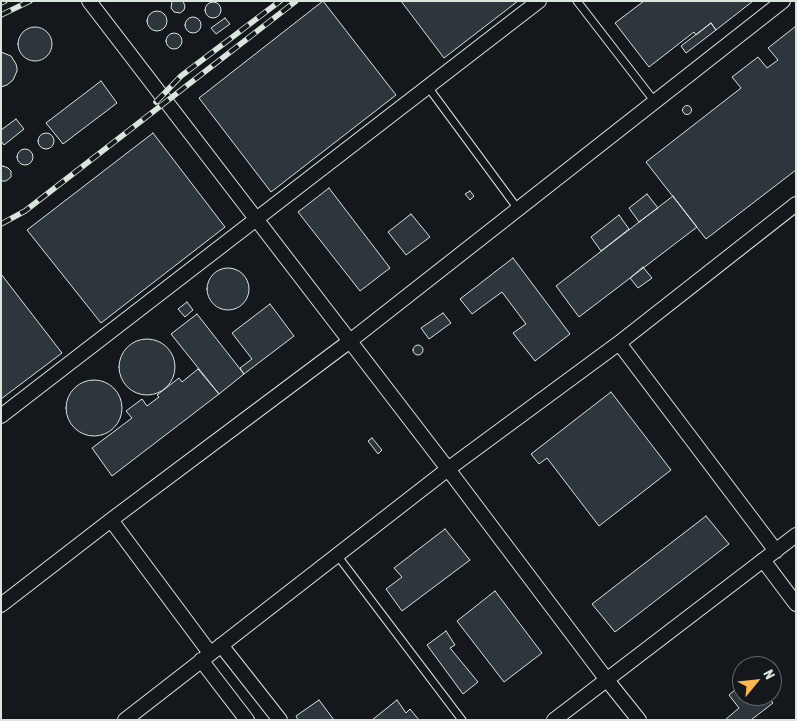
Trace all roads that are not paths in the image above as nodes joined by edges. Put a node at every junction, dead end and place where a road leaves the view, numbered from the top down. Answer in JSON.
{"nodes":[{"id":1,"x":89,"y":1,"type":"edge"},
{"id":2,"x":539,"y":1,"type":"edge"},
{"id":3,"x":577,"y":1,"type":"edge"},
{"id":4,"x":783,"y":1,"type":"edge"},
{"id":5,"x":428,"y":87,"type":"junction"},
{"id":6,"x":655,"y":102,"type":"junction"},
{"id":7,"x":796,"y":204,"type":"edge"},
{"id":8,"x":518,"y":209,"type":"junction"},
{"id":9,"x":256,"y":219,"type":"junction"},
{"id":10,"x":350,"y":341,"type":"junction"},
{"id":11,"x":619,"y":343,"type":"junction"},
{"id":12,"x":1,"y":416,"type":"edge"},
{"id":13,"x":448,"y":469,"type":"junction"},
{"id":14,"x":111,"y":520,"type":"junction"},
{"id":15,"x":795,"y":538,"type":"edge"},
{"id":16,"x":776,"y":550,"type":"junction"},
{"id":17,"x":338,"y":555,"type":"junction"},
{"id":18,"x":763,"y":560,"type":"junction"},
{"id":19,"x":796,"y":604,"type":"edge"},
{"id":20,"x":1,"y":605,"type":"edge"},
{"id":21,"x":211,"y":653,"type":"junction"},
{"id":22,"x":607,"y":680,"type":"junction"},
{"id":23,"x":125,"y":720,"type":"edge"},
{"id":24,"x":247,"y":720,"type":"edge"},
{"id":25,"x":280,"y":720,"type":"edge"},
{"id":26,"x":462,"y":720,"type":"edge"},
{"id":27,"x":554,"y":720,"type":"edge"},
{"id":28,"x":639,"y":720,"type":"edge"}],
"edges":[{"from":1,"to":9,"type":"street"},
{"from":2,"to":5,"type":"street"},
{"from":3,"to":6,"type":"lane"},
{"from":4,"to":6,"type":"street"},
{"from":5,"to":8,"type":"lane"},
{"from":5,"to":9,"type":"street"},
{"from":6,"to":8,"type":"street"},
{"from":7,"to":11,"type":"street"},
{"from":8,"to":10,"type":"street"},
{"from":9,"to":10,"type":"street"},
{"from":9,"to":12,"type":"street"},
{"from":10,"to":13,"type":"street"},
{"from":10,"to":14,"type":"street"},
{"from":11,"to":13,"type":"street"},
{"from":11,"to":16,"type":"street"},
{"from":13,"to":17,"type":"street"},
{"from":13,"to":22,"type":"street"},
{"from":14,"to":20,"type":"street"},
{"from":14,"to":21,"type":"street"},
{"from":15,"to":16,"type":"street"},
{"from":16,"to":18,"type":"street"},
{"from":17,"to":21,"type":"street"},
{"from":17,"to":26,"type":"lane"},
{"from":18,"to":19,"type":"street"},
{"from":18,"to":22,"type":"street"},
{"from":21,"to":23,"type":"street"},
{"from":21,"to":24,"type":"street"},
{"from":21,"to":25,"type":"street"},
{"from":22,"to":27,"type":"street"},
{"from":22,"to":28,"type":"street"}]}
